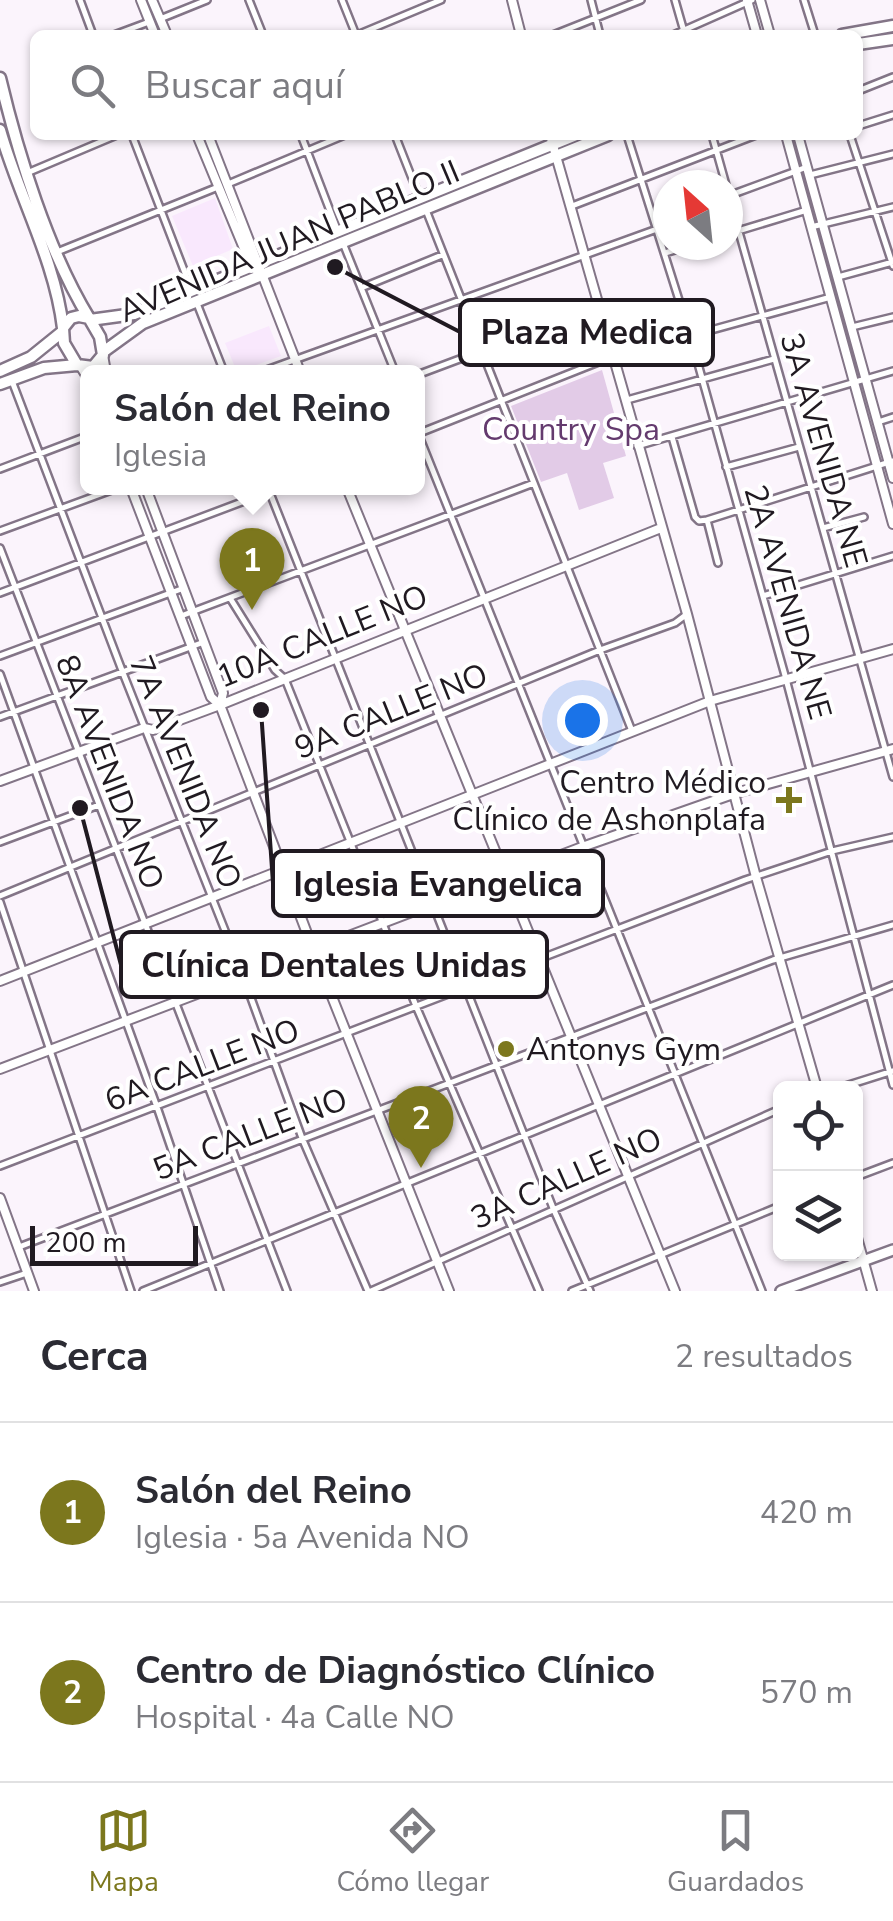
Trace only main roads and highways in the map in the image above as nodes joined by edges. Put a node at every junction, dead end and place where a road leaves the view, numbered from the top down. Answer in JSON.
{"nodes":[{"id":1,"x":893,"y":26,"type":"edge"},
{"id":2,"x":863,"y":31,"type":"edge"},
{"id":3,"x":893,"y":39,"type":"edge"},
{"id":4,"x":863,"y":43,"type":"edge"},
{"id":5,"x":0,"y":78,"type":"edge"},
{"id":6,"x":0,"y":130,"type":"edge"},
{"id":7,"x":580,"y":140,"type":"edge"},
{"id":8,"x":553,"y":145,"type":"edge"},
{"id":9,"x":341,"y":238,"type":"junction"},
{"id":10,"x":194,"y":297,"type":"junction"},
{"id":11,"x":89,"y":319,"type":"junction"},
{"id":12,"x":63,"y":330,"type":"junction"},
{"id":13,"x":103,"y":354,"type":"junction"},
{"id":14,"x":95,"y":365,"type":"edge"},
{"id":15,"x":80,"y":368,"type":"edge"},
{"id":16,"x":0,"y":370,"type":"edge"},
{"id":17,"x":80,"y":370,"type":"edge"},
{"id":18,"x":6,"y":381,"type":"edge"},
{"id":19,"x":893,"y":1250,"type":"edge"},
{"id":20,"x":780,"y":1291,"type":"edge"}],
"edges":[{"from":1,"to":2,"type":"highway"},
{"from":3,"to":4,"type":"highway"},
{"from":5,"to":11,"type":"highway"},
{"from":6,"to":12,"type":"highway"},
{"from":7,"to":8,"type":"highway","name":"AVENIDA JUAN PABLO II"},
{"from":8,"to":9,"type":"highway","name":"AVENIDA JUAN PABLO II"},
{"from":8,"to":9,"type":"highway","name":"AVENIDA JUAN PABLO II"},
{"from":9,"to":10,"type":"highway","name":"AVENIDA JUAN PABLO II"},
{"from":10,"to":11,"type":"highway","name":"AVENIDA JUAN PABLO II"},
{"from":10,"to":13,"type":"highway","name":"AVENIDA JUAN PABLO II"},
{"from":11,"to":12,"type":"highway","name":"AVENIDA JUAN PABLO II"},
{"from":11,"to":13,"type":"highway"},
{"from":12,"to":15,"type":"highway"},
{"from":12,"to":16,"type":"highway","name":"AVENIDA JUAN PABLO II"},
{"from":13,"to":14,"type":"highway","name":"AVENIDA JUAN PABLO II"},
{"from":17,"to":18,"type":"highway","name":"AVENIDA JUAN PABLO II"},
{"from":19,"to":20,"type":"main road"}]}
